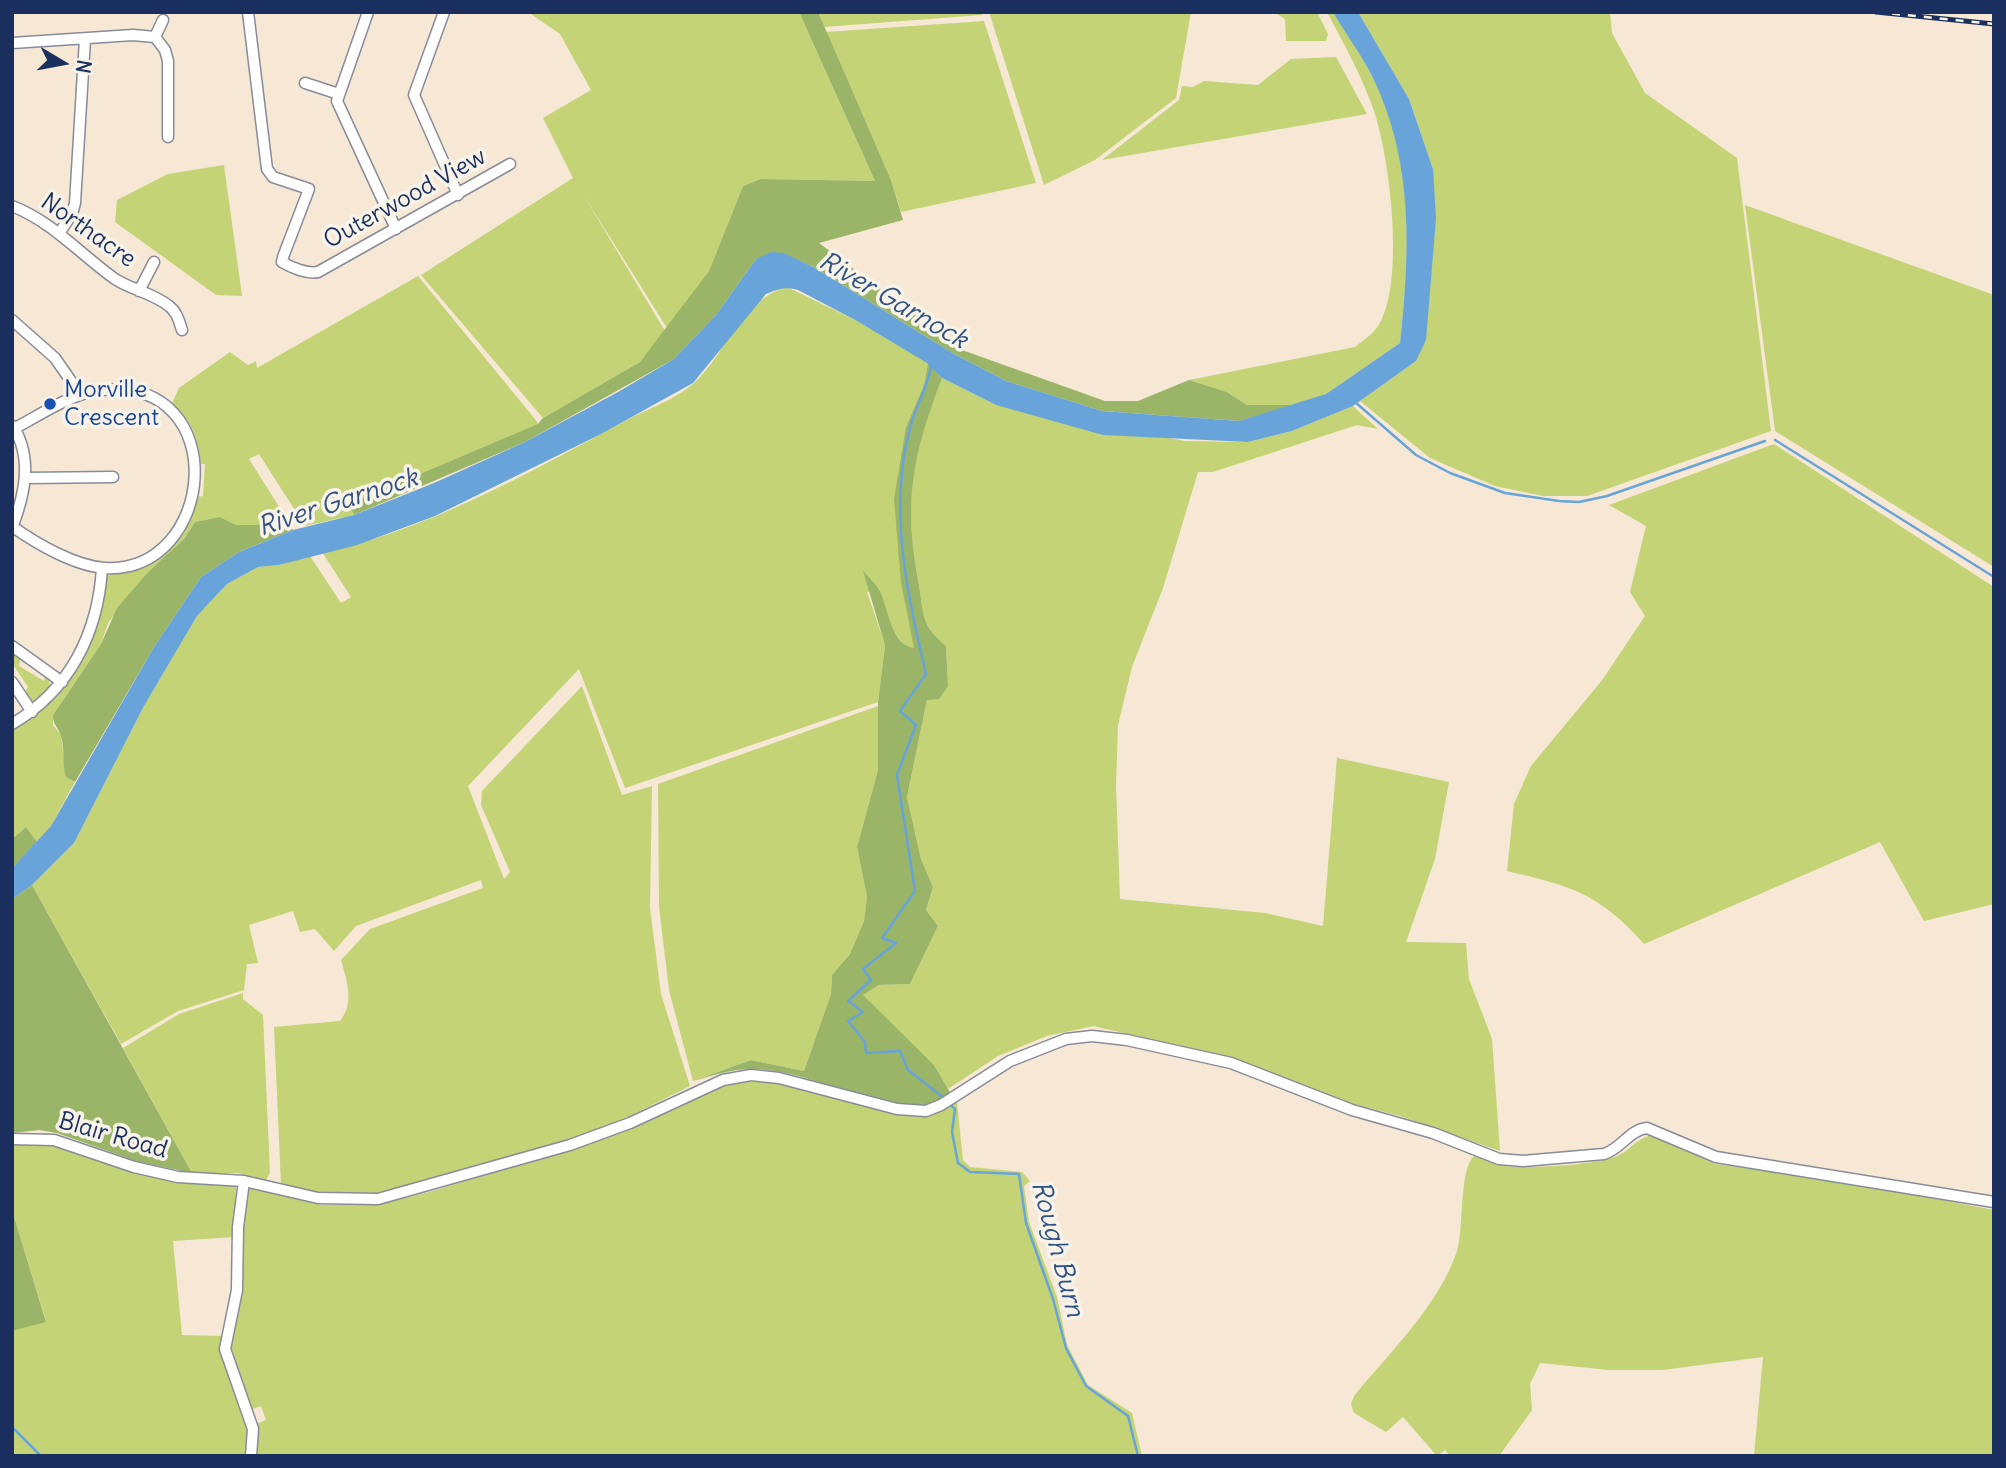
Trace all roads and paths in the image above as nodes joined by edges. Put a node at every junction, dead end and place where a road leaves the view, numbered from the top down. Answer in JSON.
{"nodes":[{"id":1,"x":248,"y":12,"type":"edge"},
{"id":2,"x":368,"y":12,"type":"edge"},
{"id":3,"x":444,"y":12,"type":"edge"},
{"id":4,"x":163,"y":20,"type":"dead end"},
{"id":5,"x":155,"y":37,"type":"junction"},
{"id":6,"x":85,"y":39,"type":"junction"},
{"id":7,"x":12,"y":43,"type":"edge"},
{"id":8,"x":305,"y":83,"type":"dead end"},
{"id":9,"x":340,"y":94,"type":"junction"},
{"id":10,"x":168,"y":137,"type":"dead end"},
{"id":11,"x":510,"y":164,"type":"dead end"},
{"id":12,"x":458,"y":195,"type":"junction"},
{"id":13,"x":12,"y":206,"type":"edge"},
{"id":14,"x":396,"y":229,"type":"junction"},
{"id":15,"x":60,"y":232,"type":"junction"},
{"id":16,"x":154,"y":262,"type":"dead end"},
{"id":17,"x":139,"y":291,"type":"junction"},
{"id":18,"x":12,"y":320,"type":"edge"},
{"id":19,"x":182,"y":330,"type":"dead end"},
{"id":20,"x":80,"y":394,"type":"junction"},
{"id":21,"x":13,"y":427,"type":"edge"},
{"id":22,"x":113,"y":477,"type":"dead end"},
{"id":23,"x":26,"y":478,"type":"junction"},
{"id":24,"x":12,"y":528,"type":"edge"},
{"id":25,"x":102,"y":568,"type":"junction"},
{"id":26,"x":12,"y":646,"type":"edge"},
{"id":27,"x":12,"y":681,"type":"edge"},
{"id":28,"x":62,"y":682,"type":"junction"},
{"id":29,"x":32,"y":712,"type":"junction"},
{"id":30,"x":12,"y":724,"type":"edge"},
{"id":31,"x":12,"y":1139,"type":"edge"},
{"id":32,"x":244,"y":1181,"type":"junction"},
{"id":33,"x":1994,"y":1202,"type":"edge"},
{"id":34,"x":251,"y":1456,"type":"edge"}],
"edges":[{"from":1,"to":14,"type":"street","name":"Outerwood View"},
{"from":2,"to":9,"type":"street"},
{"from":3,"to":12,"type":"street"},
{"from":4,"to":5,"type":"street"},
{"from":5,"to":6,"type":"street"},
{"from":5,"to":10,"type":"street"},
{"from":6,"to":7,"type":"street"},
{"from":6,"to":15,"type":"street"},
{"from":8,"to":9,"type":"street"},
{"from":9,"to":14,"type":"street"},
{"from":11,"to":12,"type":"street","name":"Outerwood View"},
{"from":12,"to":14,"type":"street","name":"Outerwood View"},
{"from":13,"to":15,"type":"street","name":"Northacre"},
{"from":15,"to":17,"type":"street","name":"Northacre"},
{"from":16,"to":17,"type":"street","name":"Northacre"},
{"from":17,"to":19,"type":"street","name":"Northacre"},
{"from":18,"to":20,"type":"street"},
{"from":20,"to":21,"type":"street"},
{"from":20,"to":25,"type":"street"},
{"from":21,"to":23,"type":"street"},
{"from":22,"to":23,"type":"street"},
{"from":23,"to":24,"type":"street"},
{"from":24,"to":25,"type":"street"},
{"from":25,"to":28,"type":"street"},
{"from":26,"to":28,"type":"street"},
{"from":27,"to":29,"type":"street"},
{"from":28,"to":29,"type":"street"},
{"from":29,"to":30,"type":"street"},
{"from":31,"to":32,"type":"street","name":"Blair Road"},
{"from":32,"to":33,"type":"street","name":"Blair Road"},
{"from":32,"to":34,"type":"street"}]}
